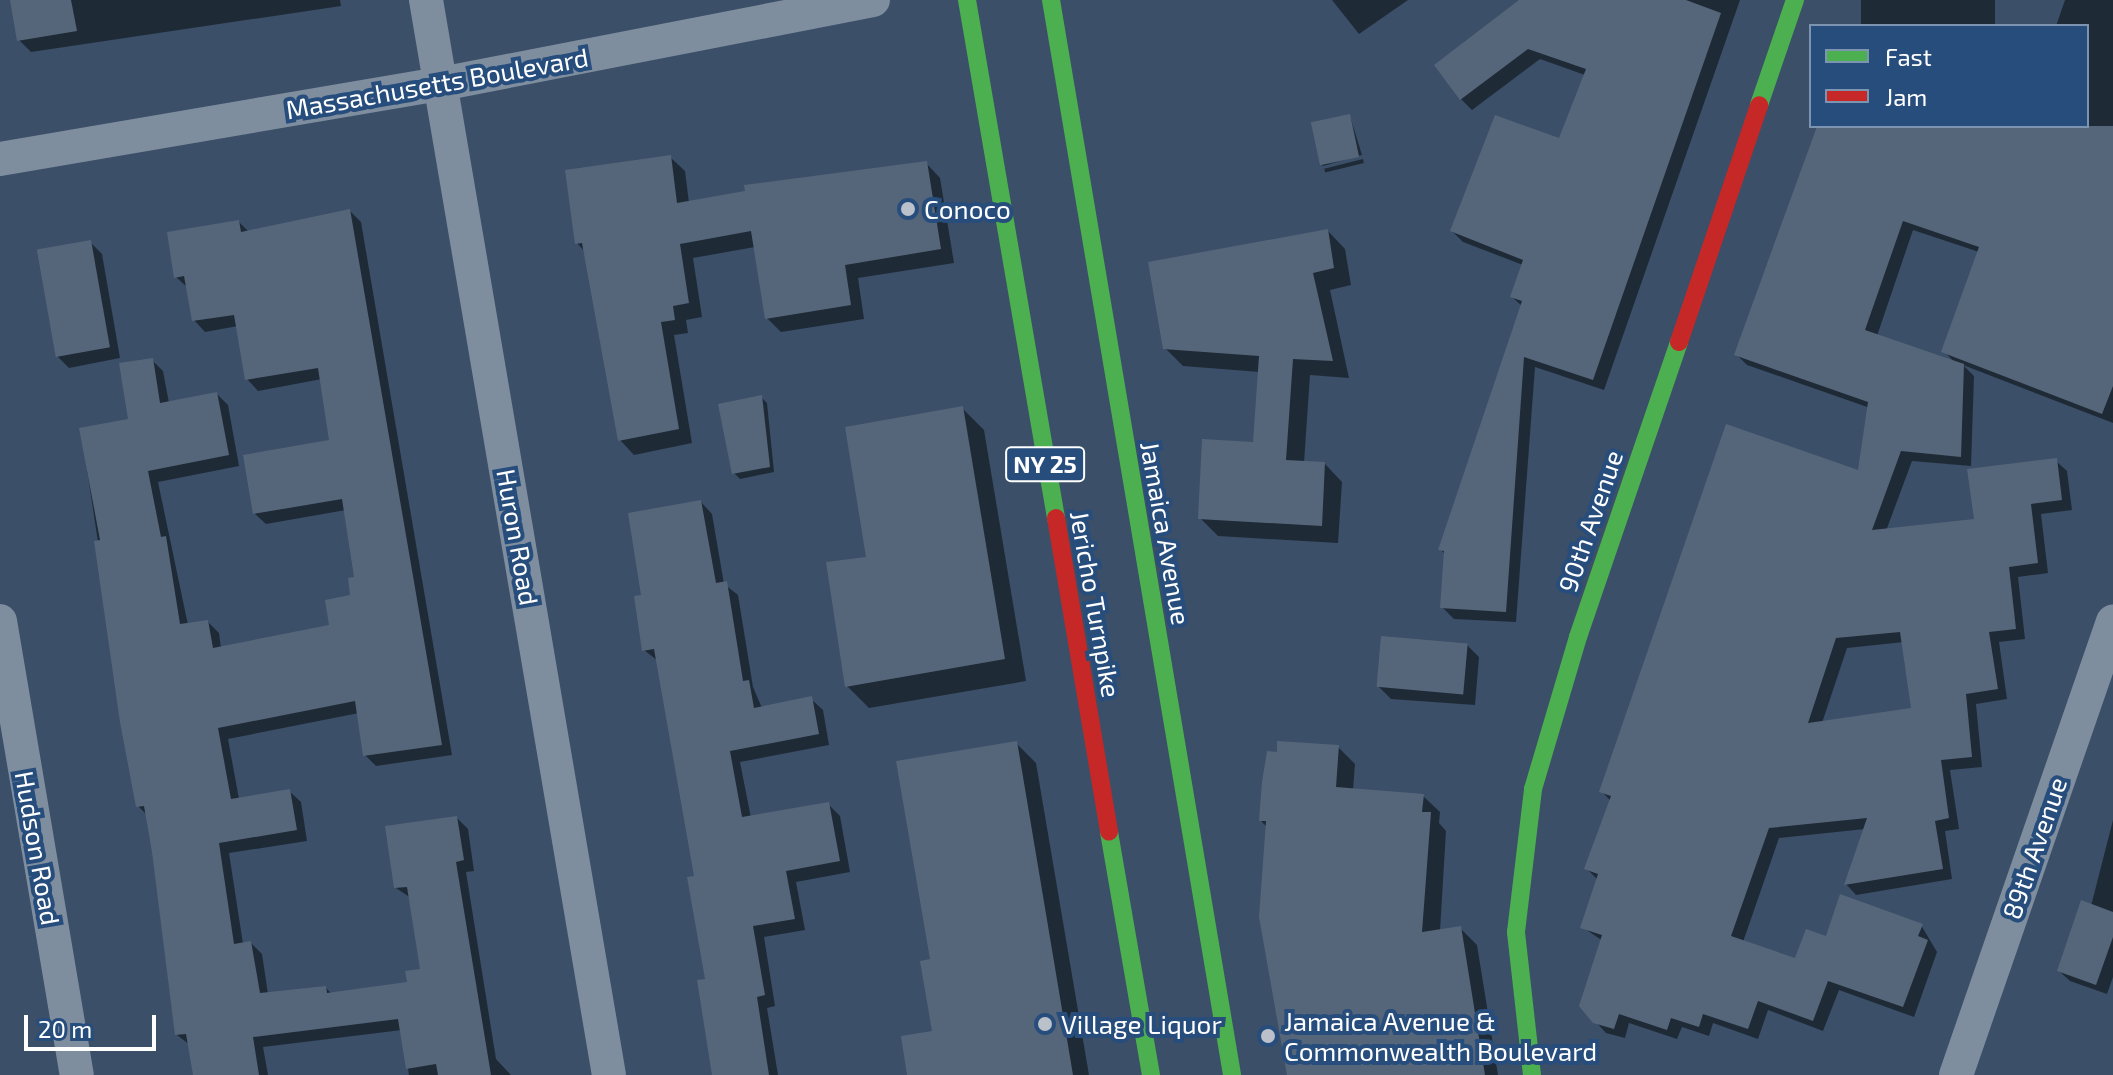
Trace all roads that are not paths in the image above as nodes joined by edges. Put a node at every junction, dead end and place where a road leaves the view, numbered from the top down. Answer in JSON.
{"nodes":[{"id":1,"x":426,"y":0,"type":"edge"},
{"id":2,"x":873,"y":0,"type":"edge"},
{"id":3,"x":967,"y":0,"type":"edge"},
{"id":4,"x":1051,"y":0,"type":"edge"},
{"id":5,"x":1795,"y":0,"type":"edge"},
{"id":6,"x":441,"y":84,"type":"junction"},
{"id":7,"x":0,"y":159,"type":"edge"},
{"id":8,"x":0,"y":621,"type":"edge"},
{"id":9,"x":2113,"y":621,"type":"edge"},
{"id":10,"x":77,"y":1075,"type":"edge"},
{"id":11,"x":609,"y":1075,"type":"edge"},
{"id":12,"x":1151,"y":1075,"type":"edge"},
{"id":13,"x":1232,"y":1075,"type":"edge"},
{"id":14,"x":1532,"y":1075,"type":"edge"},
{"id":15,"x":1956,"y":1075,"type":"edge"}],
"edges":[{"from":1,"to":6,"type":"street","name":"Huron Road"},
{"from":2,"to":6,"type":"street","name":"Massachusetts Boulevard"},
{"from":3,"to":12,"type":"main road","name":"Jericho Turnpike","number":"NY 25"},
{"from":4,"to":13,"type":"main road","name":"Jamaica Avenue","number":"NY 25"},
{"from":5,"to":14,"type":"main road","name":"90th Avenue"},
{"from":6,"to":7,"type":"street","name":"Massachusetts Boulevard"},
{"from":6,"to":11,"type":"street","name":"Huron Road"},
{"from":8,"to":10,"type":"street","name":"Hudson Road"},
{"from":9,"to":15,"type":"street","name":"89th Avenue"}]}
